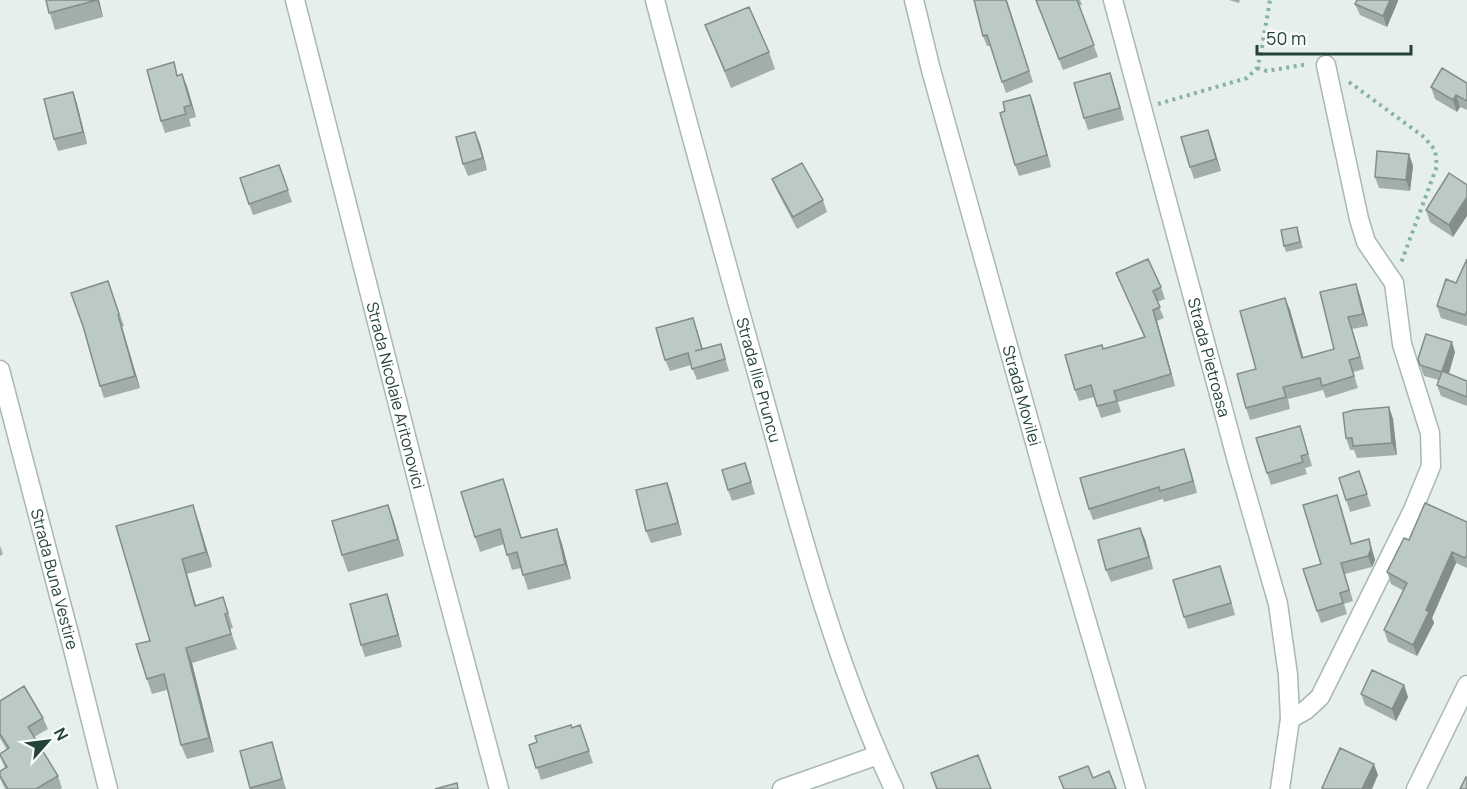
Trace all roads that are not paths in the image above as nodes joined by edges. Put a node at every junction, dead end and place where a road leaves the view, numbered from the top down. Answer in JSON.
{"nodes":[{"id":1,"x":295,"y":0,"type":"edge"},
{"id":2,"x":655,"y":0,"type":"edge"},
{"id":3,"x":914,"y":0,"type":"edge"},
{"id":4,"x":1113,"y":0,"type":"edge"},
{"id":5,"x":1326,"y":65,"type":"road end"},
{"id":6,"x":0,"y":370,"type":"edge"},
{"id":7,"x":1467,"y":685,"type":"edge"},
{"id":8,"x":1290,"y":719,"type":"junction"},
{"id":9,"x":878,"y":755,"type":"junction"},
{"id":10,"x":108,"y":789,"type":"edge"},
{"id":11,"x":499,"y":789,"type":"edge"},
{"id":12,"x":782,"y":789,"type":"edge"},
{"id":13,"x":894,"y":789,"type":"edge"},
{"id":14,"x":1136,"y":789,"type":"edge"},
{"id":15,"x":1280,"y":789,"type":"edge"},
{"id":16,"x":1416,"y":789,"type":"edge"}],
"edges":[{"from":1,"to":11,"type":"street","name":"Strada Nicolaie Aritonovici"},
{"from":2,"to":9,"type":"street","name":"Strada Ilie Pruncu"},
{"from":3,"to":14,"type":"street","name":"Strada Movilei"},
{"from":4,"to":8,"type":"street","name":"Strada Pietroasa"},
{"from":5,"to":8,"type":"street"},
{"from":6,"to":10,"type":"street","name":"Strada Buna Vestire"},
{"from":7,"to":16,"type":"street"},
{"from":8,"to":15,"type":"street","name":"Strada Pietroasa"},
{"from":9,"to":12,"type":"street"},
{"from":9,"to":13,"type":"street","name":"Strada Ilie Pruncu"}]}
